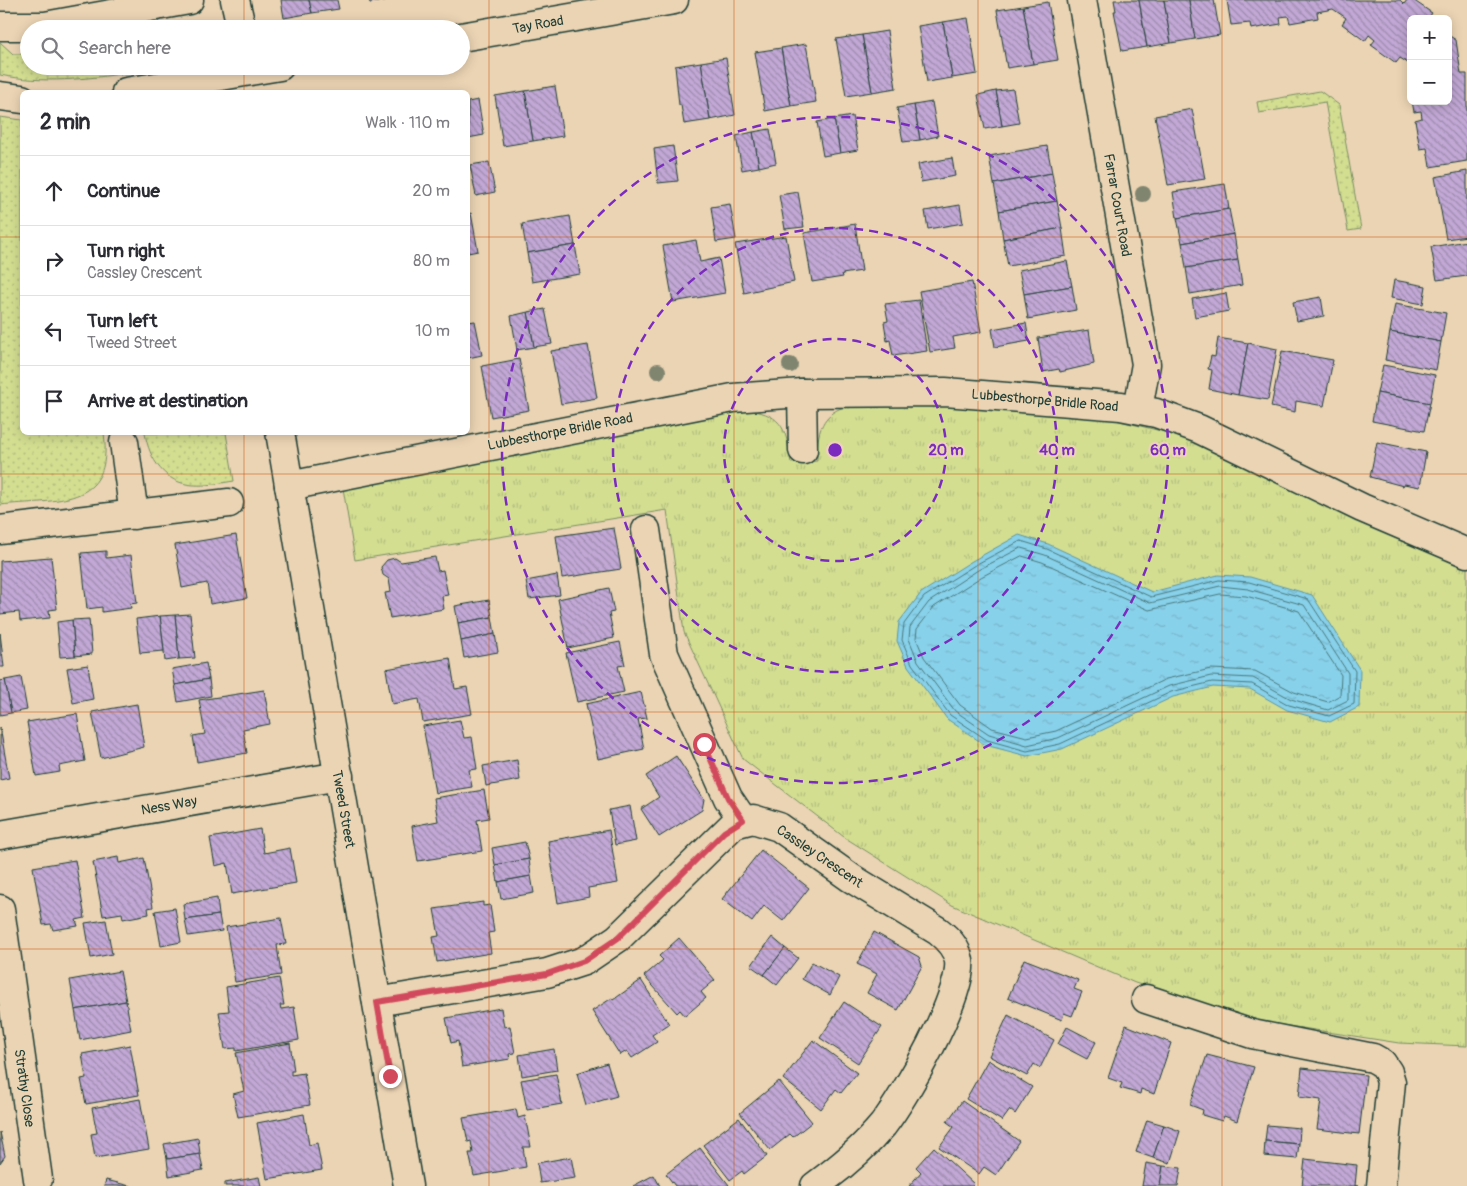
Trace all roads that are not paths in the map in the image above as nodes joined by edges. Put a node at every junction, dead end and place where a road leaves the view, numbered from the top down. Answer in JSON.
{"nodes":[{"id":1,"x":674,"y":0,"type":"edge"},
{"id":2,"x":1082,"y":0,"type":"edge"},
{"id":3,"x":176,"y":3,"type":"edge"},
{"id":4,"x":563,"y":10,"type":"edge"},
{"id":5,"x":79,"y":20,"type":"edge"},
{"id":6,"x":0,"y":26,"type":"edge"},
{"id":7,"x":20,"y":26,"type":"edge"},
{"id":8,"x":470,"y":35,"type":"edge"},
{"id":9,"x":253,"y":75,"type":"edge"},
{"id":10,"x":222,"y":85,"type":"edge"},
{"id":11,"x":153,"y":90,"type":"edge"},
{"id":12,"x":0,"y":96,"type":"edge"},
{"id":13,"x":20,"y":99,"type":"edge"},
{"id":14,"x":802,"y":393,"type":"junction"},
{"id":15,"x":1138,"y":409,"type":"junction"},
{"id":16,"x":280,"y":435,"type":"edge"},
{"id":17,"x":124,"y":442,"type":"dead end"},
{"id":18,"x":803,"y":450,"type":"dead end"},
{"id":19,"x":289,"y":486,"type":"junction"},
{"id":20,"x":229,"y":504,"type":"dead end"},
{"id":21,"x":134,"y":515,"type":"junction"},
{"id":22,"x":0,"y":530,"type":"edge"},
{"id":23,"x":646,"y":530,"type":"dead end"},
{"id":24,"x":1464,"y":544,"type":"edge"},
{"id":25,"x":339,"y":776,"type":"junction"},
{"id":26,"x":743,"y":820,"type":"junction"},
{"id":27,"x":0,"y":835,"type":"edge"},
{"id":28,"x":0,"y":909,"type":"edge"},
{"id":29,"x":1146,"y":999,"type":"dead end"},
{"id":30,"x":377,"y":1002,"type":"junction"},
{"id":31,"x":37,"y":1184,"type":"edge"},
{"id":32,"x":408,"y":1186,"type":"edge"},
{"id":33,"x":815,"y":1186,"type":"edge"},
{"id":34,"x":1381,"y":1186,"type":"edge"}],
"edges":[{"from":1,"to":4,"type":"street","name":"Tay Road"},
{"from":2,"to":15,"type":"street","name":"Farrar Court Road"},
{"from":3,"to":5,"type":"street"},
{"from":4,"to":8,"type":"street","name":"Tay Road"},
{"from":6,"to":7,"type":"street"},
{"from":9,"to":10,"type":"street"},
{"from":10,"to":11,"type":"street"},
{"from":12,"to":13,"type":"street"},
{"from":14,"to":15,"type":"street","name":"Lubbesthorpe Bridle Road"},
{"from":14,"to":18,"type":"street"},
{"from":14,"to":19,"type":"street","name":"Lubbesthorpe Bridle Road"},
{"from":15,"to":24,"type":"street","name":"Lubbesthorpe Bridle Road"},
{"from":16,"to":19,"type":"street","name":"Tweed Street"},
{"from":17,"to":21,"type":"street"},
{"from":19,"to":25,"type":"street","name":"Tweed Street"},
{"from":20,"to":21,"type":"street"},
{"from":21,"to":22,"type":"street"},
{"from":23,"to":26,"type":"street"},
{"from":25,"to":27,"type":"street","name":"Ness Way"},
{"from":25,"to":30,"type":"street","name":"Tweed Street"},
{"from":26,"to":30,"type":"street"},
{"from":26,"to":33,"type":"street","name":"Cassley Crescent"},
{"from":28,"to":31,"type":"street","name":"Strathy Close"},
{"from":29,"to":34,"type":"street"},
{"from":30,"to":32,"type":"street","name":"Tweed Street"}]}
